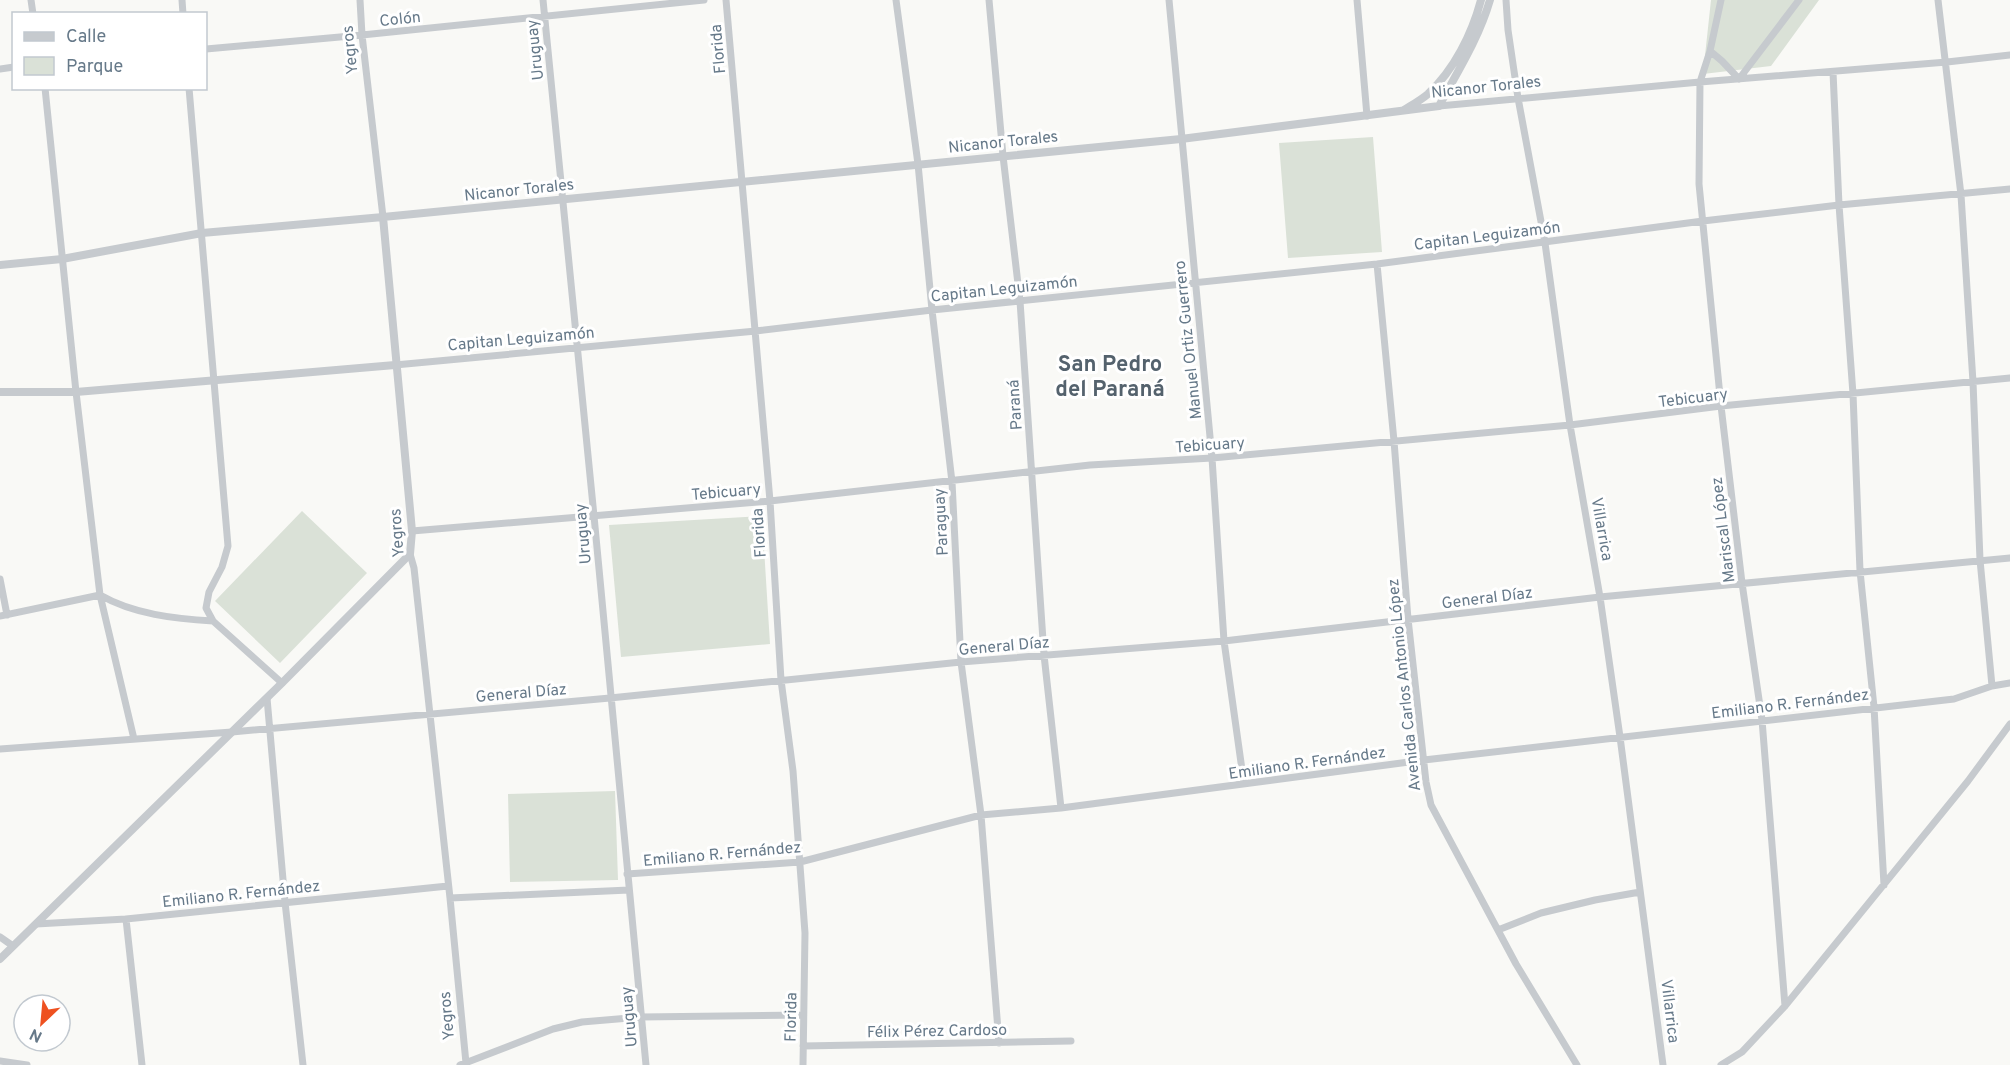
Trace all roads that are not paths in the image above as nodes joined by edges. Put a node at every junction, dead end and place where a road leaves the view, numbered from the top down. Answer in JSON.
{"nodes":[{"id":1,"x":360,"y":0,"type":"edge"},
{"id":2,"x":543,"y":0,"type":"edge"},
{"id":3,"x":704,"y":0,"type":"edge"},
{"id":4,"x":726,"y":0,"type":"edge"},
{"id":5,"x":896,"y":0,"type":"edge"},
{"id":6,"x":988,"y":0,"type":"edge"},
{"id":7,"x":1169,"y":0,"type":"edge"},
{"id":8,"x":1357,"y":0,"type":"edge"},
{"id":9,"x":1481,"y":0,"type":"edge"},
{"id":10,"x":1490,"y":0,"type":"edge"},
{"id":11,"x":1506,"y":0,"type":"edge"},
{"id":12,"x":1721,"y":0,"type":"edge"},
{"id":13,"x":1799,"y":0,"type":"edge"},
{"id":14,"x":1938,"y":0,"type":"edge"},
{"id":15,"x":544,"y":16,"type":"junction"},
{"id":16,"x":362,"y":35,"type":"junction"},
{"id":17,"x":207,"y":49,"type":"edge"},
{"id":18,"x":1710,"y":51,"type":"junction"},
{"id":19,"x":2010,"y":55,"type":"edge"},
{"id":20,"x":1947,"y":62,"type":"junction"},
{"id":21,"x":1833,"y":72,"type":"junction"},
{"id":22,"x":1739,"y":79,"type":"junction"},
{"id":23,"x":1700,"y":81,"type":"junction"},
{"id":24,"x":45,"y":90,"type":"edge"},
{"id":25,"x":189,"y":90,"type":"edge"},
{"id":26,"x":1518,"y":98,"type":"junction"},
{"id":27,"x":1439,"y":106,"type":"junction"},
{"id":28,"x":1402,"y":111,"type":"junction"},
{"id":29,"x":1367,"y":116,"type":"junction"},
{"id":30,"x":1181,"y":139,"type":"junction"},
{"id":31,"x":1003,"y":156,"type":"junction"},
{"id":32,"x":918,"y":164,"type":"junction"},
{"id":33,"x":743,"y":182,"type":"junction"},
{"id":34,"x":2010,"y":189,"type":"edge"},
{"id":35,"x":1961,"y":195,"type":"junction"},
{"id":36,"x":564,"y":199,"type":"junction"},
{"id":37,"x":1839,"y":205,"type":"junction"},
{"id":38,"x":383,"y":217,"type":"junction"},
{"id":39,"x":1703,"y":221,"type":"junction"},
{"id":40,"x":202,"y":233,"type":"junction"},
{"id":41,"x":1545,"y":243,"type":"junction"},
{"id":42,"x":62,"y":259,"type":"junction"},
{"id":43,"x":1377,"y":264,"type":"junction"},
{"id":44,"x":0,"y":265,"type":"edge"},
{"id":45,"x":1195,"y":282,"type":"junction"},
{"id":46,"x":1020,"y":301,"type":"junction"},
{"id":47,"x":932,"y":310,"type":"junction"},
{"id":48,"x":756,"y":331,"type":"junction"},
{"id":49,"x":577,"y":349,"type":"junction"},
{"id":50,"x":395,"y":365,"type":"junction"},
{"id":51,"x":2010,"y":378,"type":"edge"},
{"id":52,"x":213,"y":381,"type":"junction"},
{"id":53,"x":1972,"y":381,"type":"junction"},
{"id":54,"x":0,"y":392,"type":"edge"},
{"id":55,"x":76,"y":392,"type":"junction"},
{"id":56,"x":1852,"y":394,"type":"junction"},
{"id":57,"x":1721,"y":406,"type":"junction"},
{"id":58,"x":1570,"y":425,"type":"junction"},
{"id":59,"x":1394,"y":441,"type":"junction"},
{"id":60,"x":1212,"y":458,"type":"junction"},
{"id":61,"x":1033,"y":471,"type":"junction"},
{"id":62,"x":952,"y":482,"type":"junction"},
{"id":63,"x":770,"y":501,"type":"junction"},
{"id":64,"x":594,"y":516,"type":"junction"},
{"id":65,"x":412,"y":531,"type":"junction"},
{"id":66,"x":410,"y":554,"type":"junction"},
{"id":67,"x":2010,"y":558,"type":"edge"},
{"id":68,"x":1980,"y":560,"type":"junction"},
{"id":69,"x":1860,"y":571,"type":"junction"},
{"id":70,"x":0,"y":579,"type":"edge"},
{"id":71,"x":1742,"y":583,"type":"junction"},
{"id":72,"x":100,"y":595,"type":"junction"},
{"id":73,"x":1600,"y":597,"type":"junction"},
{"id":74,"x":3,"y":616,"type":"edge"},
{"id":75,"x":1408,"y":619,"type":"junction"},
{"id":76,"x":213,"y":621,"type":"junction"},
{"id":77,"x":1224,"y":641,"type":"junction"},
{"id":78,"x":1044,"y":655,"type":"junction"},
{"id":79,"x":961,"y":662,"type":"junction"},
{"id":80,"x":781,"y":680,"type":"junction"},
{"id":81,"x":282,"y":683,"type":"junction"},
{"id":82,"x":2010,"y":683,"type":"edge"},
{"id":83,"x":1992,"y":686,"type":"junction"},
{"id":84,"x":267,"y":698,"type":"junction"},
{"id":85,"x":610,"y":698,"type":"junction"},
{"id":86,"x":1874,"y":707,"type":"junction"},
{"id":87,"x":429,"y":714,"type":"junction"},
{"id":88,"x":1762,"y":720,"type":"junction"},
{"id":89,"x":2010,"y":724,"type":"edge"},
{"id":90,"x":270,"y":727,"type":"junction"},
{"id":91,"x":232,"y":732,"type":"junction"},
{"id":92,"x":1620,"y":737,"type":"junction"},
{"id":93,"x":134,"y":739,"type":"junction"},
{"id":94,"x":0,"y":749,"type":"edge"},
{"id":95,"x":1424,"y":760,"type":"junction"},
{"id":96,"x":1244,"y":784,"type":"junction"},
{"id":97,"x":1061,"y":808,"type":"junction"},
{"id":98,"x":981,"y":815,"type":"junction"},
{"id":99,"x":800,"y":862,"type":"junction"},
{"id":100,"x":627,"y":874,"type":"junction"},
{"id":101,"x":1884,"y":885,"type":"junction"},
{"id":102,"x":448,"y":886,"type":"junction"},
{"id":103,"x":629,"y":890,"type":"junction"},
{"id":104,"x":1640,"y":892,"type":"junction"},
{"id":105,"x":450,"y":898,"type":"junction"},
{"id":106,"x":285,"y":902,"type":"junction"},
{"id":107,"x":126,"y":919,"type":"junction"},
{"id":108,"x":36,"y":924,"type":"junction"},
{"id":109,"x":1498,"y":930,"type":"junction"},
{"id":110,"x":0,"y":937,"type":"edge"},
{"id":111,"x":13,"y":946,"type":"junction"},
{"id":112,"x":0,"y":959,"type":"edge"},
{"id":113,"x":1785,"y":1006,"type":"junction"},
{"id":114,"x":803,"y":1015,"type":"junction"},
{"id":115,"x":641,"y":1017,"type":"junction"},
{"id":116,"x":1071,"y":1041,"type":"dead end"},
{"id":117,"x":999,"y":1043,"type":"junction"},
{"id":118,"x":803,"y":1046,"type":"junction"},
{"id":119,"x":0,"y":1061,"type":"edge"},
{"id":120,"x":463,"y":1064,"type":"edge"},
{"id":121,"x":27,"y":1065,"type":"edge"},
{"id":122,"x":142,"y":1065,"type":"edge"},
{"id":123,"x":303,"y":1065,"type":"edge"},
{"id":124,"x":646,"y":1065,"type":"edge"},
{"id":125,"x":803,"y":1065,"type":"edge"},
{"id":126,"x":1578,"y":1065,"type":"edge"},
{"id":127,"x":1662,"y":1065,"type":"edge"},
{"id":128,"x":1721,"y":1065,"type":"edge"}],
"edges":[{"from":1,"to":16,"type":"street","name":"Yegros"},
{"from":2,"to":15,"type":"street","name":"Uruguay"},
{"from":3,"to":15,"type":"street","name":"Colón"},
{"from":4,"to":33,"type":"street","name":"Florida"},
{"from":5,"to":32,"type":"street","name":"Paraguay"},
{"from":6,"to":31,"type":"street","name":"Paraná"},
{"from":7,"to":30,"type":"street","name":"Manuel Ortiz Guerrero"},
{"from":8,"to":29,"type":"street"},
{"from":9,"to":28,"type":"street"},
{"from":10,"to":27,"type":"street"},
{"from":11,"to":26,"type":"street","name":"Villarrica"},
{"from":12,"to":18,"type":"street","name":"Mariscal López"},
{"from":13,"to":22,"type":"street"},
{"from":14,"to":20,"type":"street"},
{"from":15,"to":16,"type":"street","name":"Colón"},
{"from":15,"to":36,"type":"street","name":"Uruguay"},
{"from":16,"to":17,"type":"street","name":"Colón"},
{"from":16,"to":38,"type":"street","name":"Yegros"},
{"from":18,"to":22,"type":"street"},
{"from":18,"to":23,"type":"street","name":"Mariscal López"},
{"from":19,"to":20,"type":"street","name":"Nicanor Torales"},
{"from":20,"to":21,"type":"street","name":"Nicanor Torales"},
{"from":20,"to":35,"type":"street"},
{"from":21,"to":22,"type":"street","name":"Nicanor Torales"},
{"from":21,"to":37,"type":"street"},
{"from":22,"to":23,"type":"street","name":"Nicanor Torales"},
{"from":23,"to":26,"type":"street","name":"Nicanor Torales"},
{"from":23,"to":39,"type":"street","name":"Mariscal López"},
{"from":24,"to":42,"type":"street"},
{"from":25,"to":40,"type":"street"},
{"from":26,"to":27,"type":"street","name":"Nicanor Torales"},
{"from":26,"to":41,"type":"street","name":"Villarrica"},
{"from":27,"to":28,"type":"street","name":"Nicanor Torales"},
{"from":28,"to":29,"type":"street","name":"Nicanor Torales"},
{"from":29,"to":30,"type":"street","name":"Nicanor Torales"},
{"from":30,"to":31,"type":"street","name":"Nicanor Torales"},
{"from":30,"to":45,"type":"street","name":"Manuel Ortiz Guerrero"},
{"from":31,"to":32,"type":"street","name":"Nicanor Torales"},
{"from":31,"to":46,"type":"street","name":"Paraná"},
{"from":32,"to":33,"type":"street","name":"Nicanor Torales"},
{"from":32,"to":47,"type":"street","name":"Paraguay"},
{"from":33,"to":36,"type":"street","name":"Nicanor Torales"},
{"from":33,"to":48,"type":"street","name":"Florida"},
{"from":34,"to":35,"type":"street","name":"Capitan Leguizamón"},
{"from":35,"to":37,"type":"street","name":"Capitan Leguizamón"},
{"from":35,"to":53,"type":"street"},
{"from":36,"to":38,"type":"street","name":"Nicanor Torales"},
{"from":36,"to":49,"type":"street","name":"Uruguay"},
{"from":37,"to":39,"type":"street","name":"Capitan Leguizamón"},
{"from":37,"to":56,"type":"street"},
{"from":38,"to":40,"type":"street","name":"Nicanor Torales"},
{"from":38,"to":50,"type":"street","name":"Yegros"},
{"from":39,"to":41,"type":"street","name":"Capitan Leguizamón"},
{"from":39,"to":57,"type":"street","name":"Mariscal López"},
{"from":40,"to":42,"type":"street","name":"Nicanor Torales"},
{"from":40,"to":52,"type":"street"},
{"from":41,"to":43,"type":"street","name":"Capitan Leguizamón"},
{"from":41,"to":58,"type":"street","name":"Villarrica"},
{"from":42,"to":44,"type":"street","name":"Nicanor Torales"},
{"from":42,"to":55,"type":"street"},
{"from":43,"to":45,"type":"street","name":"Capitan Leguizamón"},
{"from":43,"to":59,"type":"street","name":"Avenida Carlos Antonio López"},
{"from":45,"to":46,"type":"street","name":"Capitan Leguizamón"},
{"from":45,"to":60,"type":"street","name":"Manuel Ortiz Guerrero"},
{"from":46,"to":47,"type":"street","name":"Capitan Leguizamón"},
{"from":46,"to":61,"type":"street","name":"Paraná"},
{"from":47,"to":48,"type":"street","name":"Capitan Leguizamón"},
{"from":47,"to":62,"type":"street","name":"Paraguay"},
{"from":48,"to":49,"type":"street","name":"Capitan Leguizamón"},
{"from":48,"to":63,"type":"street","name":"Florida"},
{"from":49,"to":50,"type":"street","name":"Capitan Leguizamón"},
{"from":49,"to":64,"type":"street","name":"Uruguay"},
{"from":50,"to":52,"type":"street","name":"Capitan Leguizamón"},
{"from":50,"to":65,"type":"street","name":"Yegros"},
{"from":51,"to":53,"type":"street","name":"Tebicuary"},
{"from":52,"to":55,"type":"street","name":"Capitan Leguizamón"},
{"from":52,"to":76,"type":"street"},
{"from":53,"to":56,"type":"street","name":"Tebicuary"},
{"from":53,"to":68,"type":"street"},
{"from":54,"to":55,"type":"street","name":"Capitan Leguizamón"},
{"from":55,"to":72,"type":"street"},
{"from":56,"to":57,"type":"street","name":"Tebicuary"},
{"from":56,"to":69,"type":"street"},
{"from":57,"to":58,"type":"street","name":"Tebicuary"},
{"from":57,"to":71,"type":"street","name":"Mariscal López"},
{"from":58,"to":59,"type":"street","name":"Tebicuary"},
{"from":58,"to":73,"type":"street","name":"Villarrica"},
{"from":59,"to":60,"type":"street","name":"Tebicuary"},
{"from":59,"to":75,"type":"street","name":"Avenida Carlos Antonio López"},
{"from":60,"to":61,"type":"street","name":"Tebicuary"},
{"from":60,"to":77,"type":"street","name":"Manuel Ortiz Guerrero"},
{"from":61,"to":62,"type":"street","name":"Tebicuary"},
{"from":61,"to":78,"type":"street","name":"Paraná"},
{"from":62,"to":63,"type":"street","name":"Tebicuary"},
{"from":62,"to":79,"type":"street","name":"Paraguay"},
{"from":63,"to":64,"type":"street","name":"Tebicuary"},
{"from":63,"to":80,"type":"street","name":"Florida"},
{"from":64,"to":65,"type":"street","name":"Tebicuary"},
{"from":64,"to":85,"type":"street","name":"Uruguay"},
{"from":65,"to":66,"type":"street","name":"Yegros"},
{"from":66,"to":81,"type":"street"},
{"from":66,"to":87,"type":"street","name":"Yegros"},
{"from":67,"to":68,"type":"street","name":"General Díaz"},
{"from":68,"to":69,"type":"street","name":"General Díaz"},
{"from":68,"to":83,"type":"street"},
{"from":69,"to":71,"type":"street","name":"General Díaz"},
{"from":69,"to":86,"type":"street"},
{"from":70,"to":74,"type":"street"},
{"from":71,"to":73,"type":"street","name":"General Díaz"},
{"from":71,"to":88,"type":"street","name":"Mariscal López"},
{"from":72,"to":74,"type":"street"},
{"from":72,"to":76,"type":"street"},
{"from":72,"to":93,"type":"street"},
{"from":73,"to":75,"type":"street","name":"General Díaz"},
{"from":73,"to":92,"type":"street","name":"Villarrica"},
{"from":75,"to":77,"type":"street","name":"General Díaz"},
{"from":75,"to":95,"type":"street","name":"Avenida Carlos Antonio López"},
{"from":76,"to":81,"type":"street"},
{"from":77,"to":78,"type":"street","name":"General Díaz"},
{"from":77,"to":96,"type":"street","name":"Manuel Ortiz Guerrero"},
{"from":78,"to":79,"type":"street","name":"General Díaz"},
{"from":78,"to":97,"type":"street","name":"Paraná"},
{"from":79,"to":80,"type":"street","name":"General Díaz"},
{"from":79,"to":98,"type":"street","name":"Paraguay"},
{"from":80,"to":85,"type":"street","name":"General Díaz"},
{"from":80,"to":99,"type":"street","name":"Florida"},
{"from":81,"to":84,"type":"street"},
{"from":82,"to":83,"type":"street","name":"Emiliano R. Fernández"},
{"from":83,"to":86,"type":"street","name":"Emiliano R. Fernández"},
{"from":84,"to":90,"type":"street"},
{"from":84,"to":91,"type":"street"},
{"from":85,"to":87,"type":"street","name":"General Díaz"},
{"from":85,"to":100,"type":"street","name":"Uruguay"},
{"from":86,"to":88,"type":"street","name":"Emiliano R. Fernández"},
{"from":86,"to":101,"type":"street"},
{"from":87,"to":90,"type":"street","name":"General Díaz"},
{"from":87,"to":102,"type":"street","name":"Yegros"},
{"from":88,"to":92,"type":"street","name":"Emiliano R. Fernández"},
{"from":88,"to":113,"type":"street","name":"Mariscal López"},
{"from":89,"to":101,"type":"street"},
{"from":90,"to":91,"type":"street","name":"General Díaz"},
{"from":90,"to":106,"type":"street"},
{"from":91,"to":93,"type":"street","name":"General Díaz"},
{"from":91,"to":108,"type":"street"},
{"from":92,"to":95,"type":"street","name":"Emiliano R. Fernández"},
{"from":92,"to":104,"type":"street","name":"Villarrica"},
{"from":93,"to":94,"type":"street","name":"General Díaz"},
{"from":95,"to":96,"type":"street","name":"Emiliano R. Fernández"},
{"from":95,"to":109,"type":"street","name":"Avenida Carlos Antonio López"},
{"from":96,"to":97,"type":"street","name":"Emiliano R. Fernández"},
{"from":97,"to":98,"type":"street","name":"Emiliano R. Fernández"},
{"from":98,"to":99,"type":"street","name":"Emiliano R. Fernández"},
{"from":98,"to":117,"type":"street","name":"Paraguay"},
{"from":99,"to":100,"type":"street","name":"Emiliano R. Fernández"},
{"from":99,"to":114,"type":"street","name":"Florida"},
{"from":100,"to":103,"type":"street","name":"Uruguay"},
{"from":101,"to":113,"type":"street"},
{"from":102,"to":105,"type":"street","name":"Yegros"},
{"from":102,"to":106,"type":"street","name":"Emiliano R. Fernández"},
{"from":103,"to":105,"type":"street"},
{"from":103,"to":115,"type":"street","name":"Uruguay"},
{"from":104,"to":109,"type":"street"},
{"from":104,"to":127,"type":"street","name":"Villarrica"},
{"from":105,"to":120,"type":"street","name":"Yegros"},
{"from":106,"to":107,"type":"street","name":"Emiliano R. Fernández"},
{"from":106,"to":123,"type":"street"},
{"from":107,"to":108,"type":"street","name":"Emiliano R. Fernández"},
{"from":107,"to":122,"type":"street"},
{"from":108,"to":111,"type":"street"},
{"from":109,"to":126,"type":"street","name":"Avenida Carlos Antonio López"},
{"from":110,"to":111,"type":"street"},
{"from":111,"to":112,"type":"street"},
{"from":113,"to":128,"type":"street"},
{"from":114,"to":115,"type":"street"},
{"from":114,"to":118,"type":"street","name":"Florida"},
{"from":115,"to":120,"type":"street"},
{"from":115,"to":124,"type":"street","name":"Uruguay"},
{"from":116,"to":117,"type":"street","name":"Félix Pérez Cardoso"},
{"from":117,"to":118,"type":"street","name":"Félix Pérez Cardoso"},
{"from":118,"to":125,"type":"street","name":"Florida"},
{"from":119,"to":121,"type":"street"}]}
